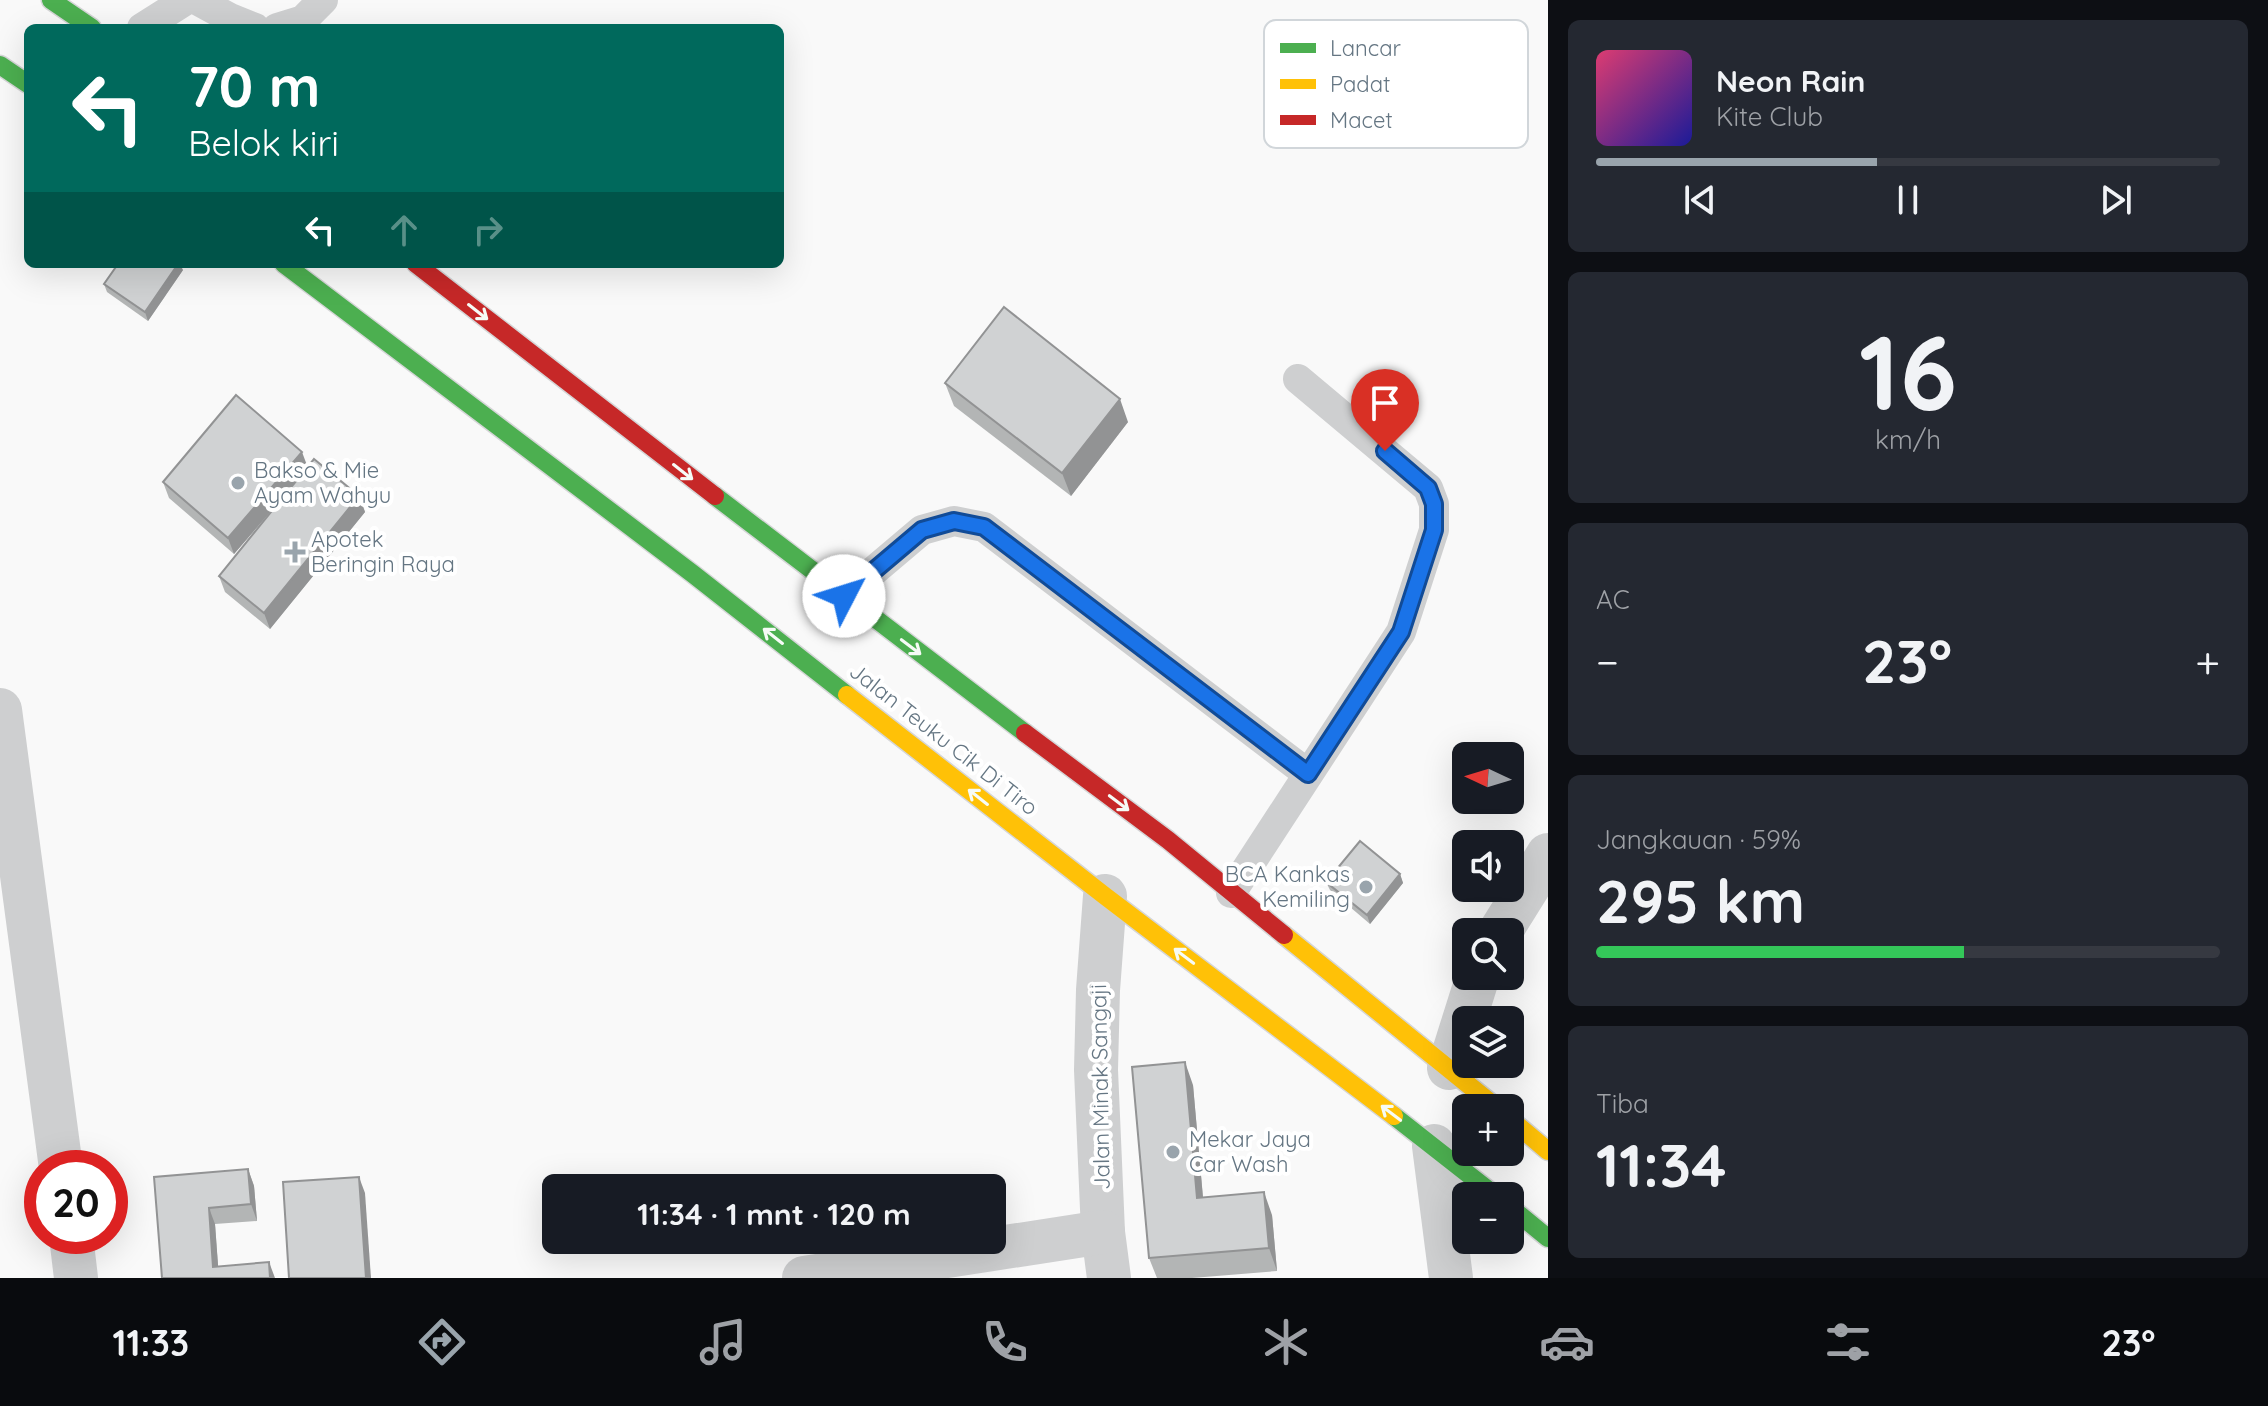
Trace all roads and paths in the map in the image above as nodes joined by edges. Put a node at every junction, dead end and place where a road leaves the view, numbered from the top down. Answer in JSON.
{"nodes":[{"id":1,"x":51,"y":0,"type":"edge"},
{"id":2,"x":186,"y":0,"type":"edge"},
{"id":3,"x":197,"y":0,"type":"edge"},
{"id":4,"x":323,"y":0,"type":"edge"},
{"id":5,"x":86,"y":24,"type":"edge"},
{"id":6,"x":148,"y":24,"type":"edge"},
{"id":7,"x":245,"y":24,"type":"edge"},
{"id":8,"x":290,"y":24,"type":"edge"},
{"id":9,"x":0,"y":65,"type":"edge"},
{"id":10,"x":24,"y":81,"type":"edge"},
{"id":11,"x":289,"y":268,"type":"edge"},
{"id":12,"x":421,"y":268,"type":"edge"},
{"id":13,"x":1298,"y":379,"type":"dead end"},
{"id":14,"x":844,"y":596,"type":"junction"},
{"id":15,"x":0,"y":710,"type":"edge"},
{"id":16,"x":1308,"y":774,"type":"junction"},
{"id":17,"x":1548,"y":855,"type":"edge"},
{"id":18,"x":1231,"y":893,"type":"junction"},
{"id":19,"x":1105,"y":896,"type":"junction"},
{"id":20,"x":1509,"y":918,"type":"edge"},
{"id":21,"x":1474,"y":990,"type":"edge"},
{"id":22,"x":1449,"y":1068,"type":"junction"},
{"id":23,"x":1480,"y":1094,"type":"edge"},
{"id":24,"x":1524,"y":1131,"type":"edge"},
{"id":25,"x":1434,"y":1146,"type":"junction"},
{"id":26,"x":59,"y":1150,"type":"edge"},
{"id":27,"x":1548,"y":1151,"type":"edge"},
{"id":28,"x":1479,"y":1182,"type":"edge"},
{"id":29,"x":1524,"y":1218,"type":"edge"},
{"id":30,"x":1103,"y":1232,"type":"junction"},
{"id":31,"x":1548,"y":1238,"type":"edge"},
{"id":32,"x":73,"y":1254,"type":"edge"},
{"id":33,"x":76,"y":1278,"type":"edge"},
{"id":34,"x":804,"y":1278,"type":"edge"},
{"id":35,"x":1109,"y":1278,"type":"edge"},
{"id":36,"x":1451,"y":1278,"type":"edge"}],
"edges":[{"from":1,"to":5,"type":"street"},
{"from":2,"to":6,"type":"lane"},
{"from":3,"to":7,"type":"lane"},
{"from":4,"to":8,"type":"lane"},
{"from":9,"to":10,"type":"street"},
{"from":19,"to":11,"type":"street","name":"Jalan Teuku Cik Di Tiro","one_way":true},
{"from":12,"to":14,"type":"street","one_way":true},
{"from":13,"to":16,"type":"lane"},
{"from":14,"to":16,"type":"lane"},
{"from":14,"to":18,"type":"street","one_way":true},
{"from":15,"to":26,"type":"street"},
{"from":16,"to":18,"type":"lane"},
{"from":17,"to":20,"type":"street"},
{"from":18,"to":22,"type":"street"},
{"from":25,"to":19,"type":"street","name":"Jalan Teuku Cik Di Tiro","one_way":true},
{"from":19,"to":30,"type":"street","name":"Jalan Minak Sangaji"},
{"from":21,"to":22,"type":"street"},
{"from":22,"to":23,"type":"street"},
{"from":24,"to":27,"type":"street"},
{"from":25,"to":28,"type":"street","name":"Jalan Teuku Cik Di Tiro"},
{"from":25,"to":36,"type":"street"},
{"from":29,"to":31,"type":"street"},
{"from":30,"to":34,"type":"street"},
{"from":30,"to":35,"type":"street","name":"Jalan Minak Sangaji"},
{"from":32,"to":33,"type":"street"}]}
